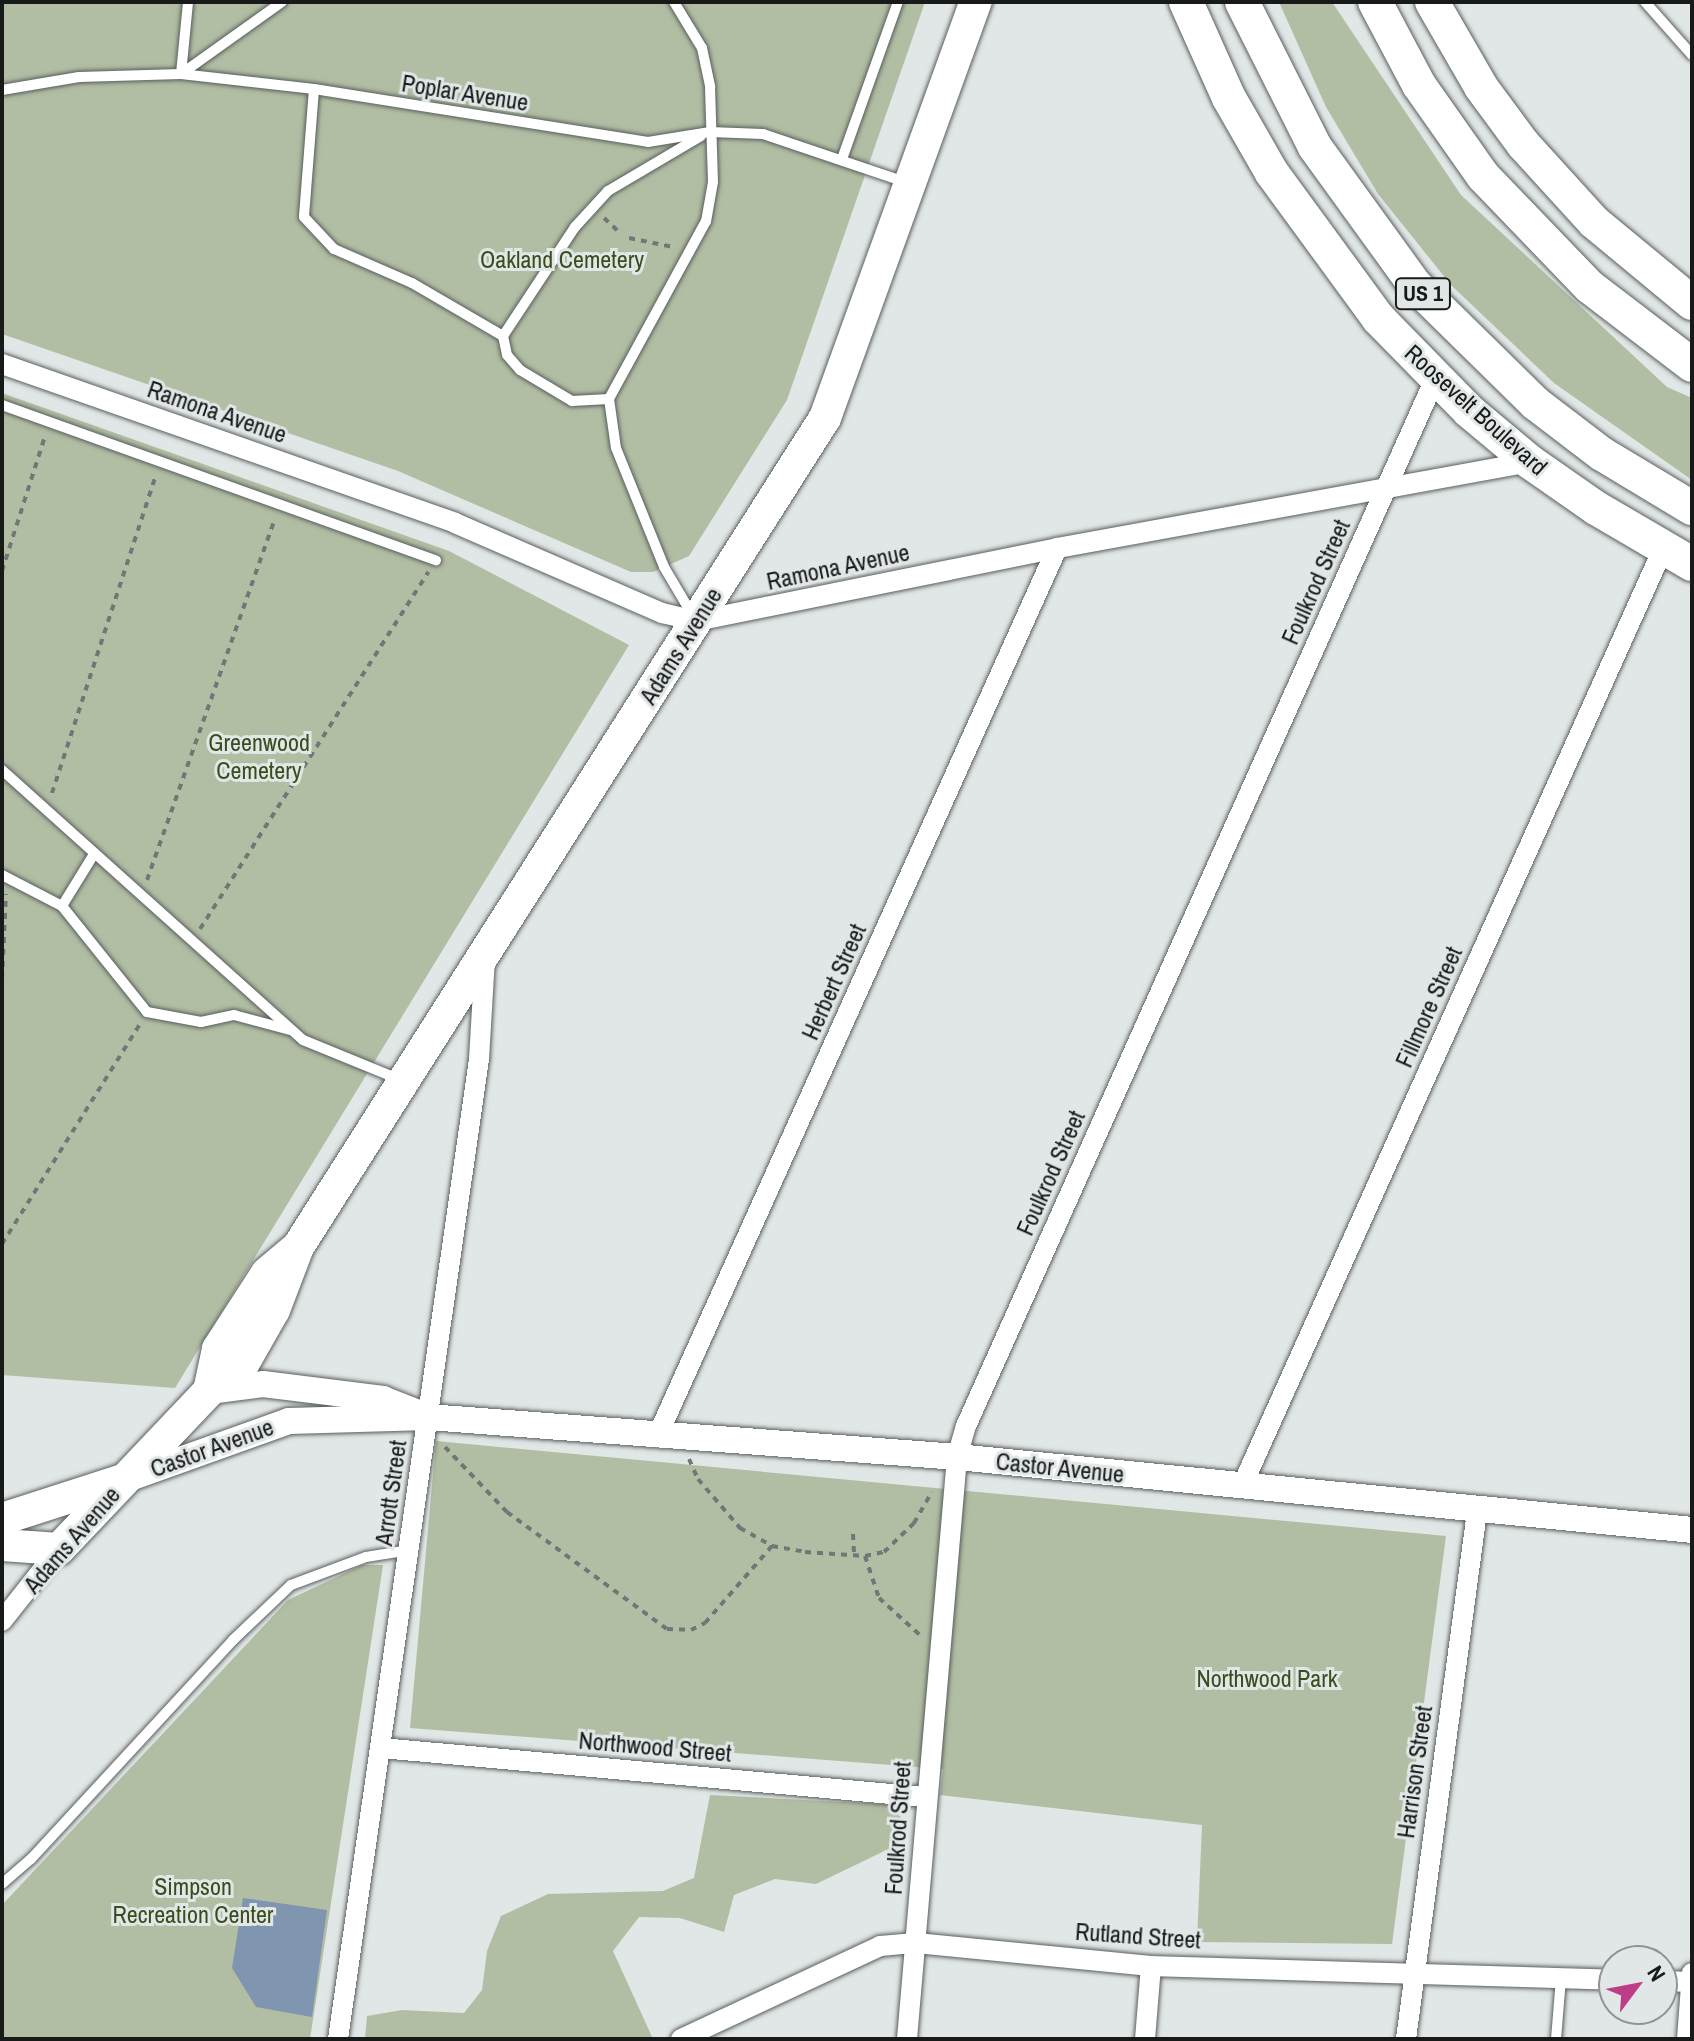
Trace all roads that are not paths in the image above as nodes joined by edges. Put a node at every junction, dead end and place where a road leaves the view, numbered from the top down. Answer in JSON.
{"nodes":[{"id":1,"x":188,"y":2,"type":"edge"},
{"id":2,"x":282,"y":2,"type":"edge"},
{"id":3,"x":674,"y":2,"type":"edge"},
{"id":4,"x":898,"y":2,"type":"edge"},
{"id":5,"x":976,"y":2,"type":"edge"},
{"id":6,"x":1186,"y":2,"type":"edge"},
{"id":7,"x":1242,"y":2,"type":"edge"},
{"id":8,"x":1359,"y":2,"type":"edge"},
{"id":9,"x":1375,"y":2,"type":"edge"},
{"id":10,"x":1432,"y":2,"type":"edge"},
{"id":11,"x":1645,"y":2,"type":"edge"},
{"id":12,"x":1399,"y":52,"type":"junction"},
{"id":13,"x":1692,"y":55,"type":"edge"},
{"id":14,"x":181,"y":74,"type":"junction"},
{"id":15,"x":314,"y":89,"type":"junction"},
{"id":16,"x":2,"y":90,"type":"edge"},
{"id":17,"x":710,"y":132,"type":"junction"},
{"id":18,"x":842,"y":159,"type":"junction"},
{"id":19,"x":913,"y":185,"type":"junction"},
{"id":20,"x":1692,"y":303,"type":"edge"},
{"id":21,"x":503,"y":336,"type":"junction"},
{"id":22,"x":2,"y":364,"type":"edge"},
{"id":23,"x":1692,"y":365,"type":"edge"},
{"id":24,"x":1435,"y":379,"type":"junction"},
{"id":25,"x":609,"y":399,"type":"junction"},
{"id":26,"x":2,"y":405,"type":"edge"},
{"id":27,"x":1530,"y":462,"type":"junction"},
{"id":28,"x":1386,"y":488,"type":"junction"},
{"id":29,"x":1692,"y":508,"type":"edge"},
{"id":30,"x":1057,"y":548,"type":"junction"},
{"id":31,"x":1678,"y":556,"type":"edge"},
{"id":32,"x":436,"y":560,"type":"road end"},
{"id":33,"x":696,"y":621,"type":"junction"},
{"id":34,"x":2,"y":770,"type":"edge"},
{"id":35,"x":94,"y":854,"type":"junction"},
{"id":36,"x":5,"y":876,"type":"edge"},
{"id":37,"x":62,"y":906,"type":"junction"},
{"id":38,"x":486,"y":953,"type":"junction"},
{"id":39,"x":292,"y":1031,"type":"junction"},
{"id":40,"x":404,"y":1081,"type":"junction"},
{"id":41,"x":209,"y":1391,"type":"junction"},
{"id":42,"x":428,"y":1417,"type":"junction"},
{"id":43,"x":668,"y":1438,"type":"junction"},
{"id":44,"x":957,"y":1457,"type":"junction"},
{"id":45,"x":126,"y":1479,"type":"junction"},
{"id":46,"x":1242,"y":1486,"type":"junction"},
{"id":47,"x":1477,"y":1512,"type":"junction"},
{"id":48,"x":2,"y":1519,"type":"edge"},
{"id":49,"x":1692,"y":1530,"type":"edge"},
{"id":50,"x":2,"y":1545,"type":"edge"},
{"id":51,"x":59,"y":1549,"type":"junction"},
{"id":52,"x":409,"y":1550,"type":"junction"},
{"id":53,"x":2,"y":1621,"type":"edge"},
{"id":54,"x":381,"y":1748,"type":"junction"},
{"id":55,"x":925,"y":1797,"type":"junction"},
{"id":56,"x":2,"y":1884,"type":"edge"},
{"id":57,"x":916,"y":1943,"type":"junction"},
{"id":58,"x":1151,"y":1966,"type":"junction"},
{"id":59,"x":1413,"y":1974,"type":"junction"},
{"id":60,"x":1561,"y":1978,"type":"junction"},
{"id":61,"x":1598,"y":1979,"type":"edge"},
{"id":62,"x":1692,"y":1979,"type":"edge"},
{"id":63,"x":338,"y":2039,"type":"edge"},
{"id":64,"x":681,"y":2039,"type":"edge"},
{"id":65,"x":907,"y":2039,"type":"edge"},
{"id":66,"x":1145,"y":2039,"type":"edge"},
{"id":67,"x":1406,"y":2039,"type":"edge"},
{"id":68,"x":1556,"y":2039,"type":"edge"},
{"id":69,"x":1687,"y":2039,"type":"edge"}],
"edges":[{"from":1,"to":14,"type":"lane"},
{"from":2,"to":14,"type":"lane"},
{"from":3,"to":17,"type":"lane"},
{"from":4,"to":18,"type":"lane"},
{"from":5,"to":19,"type":"main road","name":"Adams Avenue"},
{"from":6,"to":24,"type":"highway","name":"Roosevelt Boulevard","number":"US 1"},
{"from":7,"to":29,"type":"highway","name":"Roosevelt Boulevard","number":"US 1"},
{"from":8,"to":12,"type":"highway"},
{"from":9,"to":12,"type":"highway"},
{"from":10,"to":20,"type":"highway"},
{"from":11,"to":13,"type":"lane"},
{"from":12,"to":23,"type":"highway"},
{"from":14,"to":15,"type":"lane","name":"Poplar Avenue"},
{"from":14,"to":16,"type":"lane","name":"Poplar Avenue"},
{"from":15,"to":17,"type":"lane","name":"Poplar Avenue"},
{"from":15,"to":21,"type":"lane"},
{"from":17,"to":18,"type":"lane","name":"Poplar Avenue"},
{"from":17,"to":21,"type":"lane"},
{"from":17,"to":25,"type":"lane"},
{"from":18,"to":19,"type":"lane","name":"Poplar Avenue"},
{"from":19,"to":33,"type":"main road","name":"Adams Avenue"},
{"from":21,"to":25,"type":"lane"},
{"from":22,"to":33,"type":"street","name":"Ramona Avenue"},
{"from":24,"to":27,"type":"highway","name":"Roosevelt Boulevard","number":"US 1"},
{"from":24,"to":28,"type":"street","name":"Foulkrod Street"},
{"from":25,"to":33,"type":"lane"},
{"from":26,"to":32,"type":"lane"},
{"from":27,"to":28,"type":"street","name":"Ramona Avenue"},
{"from":27,"to":31,"type":"highway","name":"Roosevelt Boulevard","number":"US 1"},
{"from":28,"to":30,"type":"street","name":"Ramona Avenue"},
{"from":28,"to":44,"type":"street","name":"Foulkrod Street"},
{"from":30,"to":33,"type":"street","name":"Ramona Avenue"},
{"from":30,"to":43,"type":"street","name":"Herbert Street"},
{"from":31,"to":46,"type":"street","name":"Fillmore Street"},
{"from":33,"to":38,"type":"main road","name":"Adams Avenue"},
{"from":34,"to":35,"type":"lane"},
{"from":35,"to":37,"type":"lane"},
{"from":35,"to":39,"type":"lane"},
{"from":36,"to":37,"type":"lane"},
{"from":37,"to":39,"type":"lane"},
{"from":38,"to":40,"type":"main road","name":"Adams Avenue"},
{"from":38,"to":42,"type":"street","name":"Arrott Street"},
{"from":39,"to":40,"type":"lane"},
{"from":40,"to":41,"type":"main road","name":"Adams Avenue"},
{"from":41,"to":42,"type":"street","name":"Castor Avenue"},
{"from":41,"to":45,"type":"main road","name":"Adams Avenue"},
{"from":42,"to":43,"type":"street","name":"Castor Avenue"},
{"from":42,"to":45,"type":"street","name":"Castor Avenue"},
{"from":42,"to":52,"type":"street","name":"Arrott Street"},
{"from":43,"to":44,"type":"street","name":"Castor Avenue"},
{"from":44,"to":46,"type":"street","name":"Castor Avenue"},
{"from":44,"to":55,"type":"street","name":"Foulkrod Street"},
{"from":45,"to":48,"type":"main road","name":"Castor Avenue"},
{"from":45,"to":51,"type":"main road","name":"Adams Avenue"},
{"from":46,"to":47,"type":"street","name":"Castor Avenue"},
{"from":47,"to":49,"type":"street","name":"Castor Avenue"},
{"from":47,"to":59,"type":"street","name":"Harrison Street"},
{"from":50,"to":51,"type":"main road"},
{"from":51,"to":53,"type":"street","name":"Adams Avenue"},
{"from":52,"to":54,"type":"street","name":"Arrott Street"},
{"from":52,"to":56,"type":"lane"},
{"from":54,"to":55,"type":"street","name":"Northwood Street"},
{"from":54,"to":63,"type":"street","name":"Arrott Street"},
{"from":55,"to":57,"type":"street","name":"Foulkrod Street"},
{"from":57,"to":58,"type":"street","name":"Rutland Street"},
{"from":57,"to":64,"type":"street","name":"Rutland Street"},
{"from":57,"to":65,"type":"street","name":"Foulkrod Street"},
{"from":58,"to":59,"type":"street","name":"Rutland Street"},
{"from":58,"to":66,"type":"street"},
{"from":59,"to":60,"type":"street","name":"Rutland Street"},
{"from":59,"to":67,"type":"street","name":"Harrison Street"},
{"from":60,"to":61,"type":"street","name":"Rutland Street"},
{"from":60,"to":68,"type":"lane"},
{"from":62,"to":69,"type":"street"}]}
